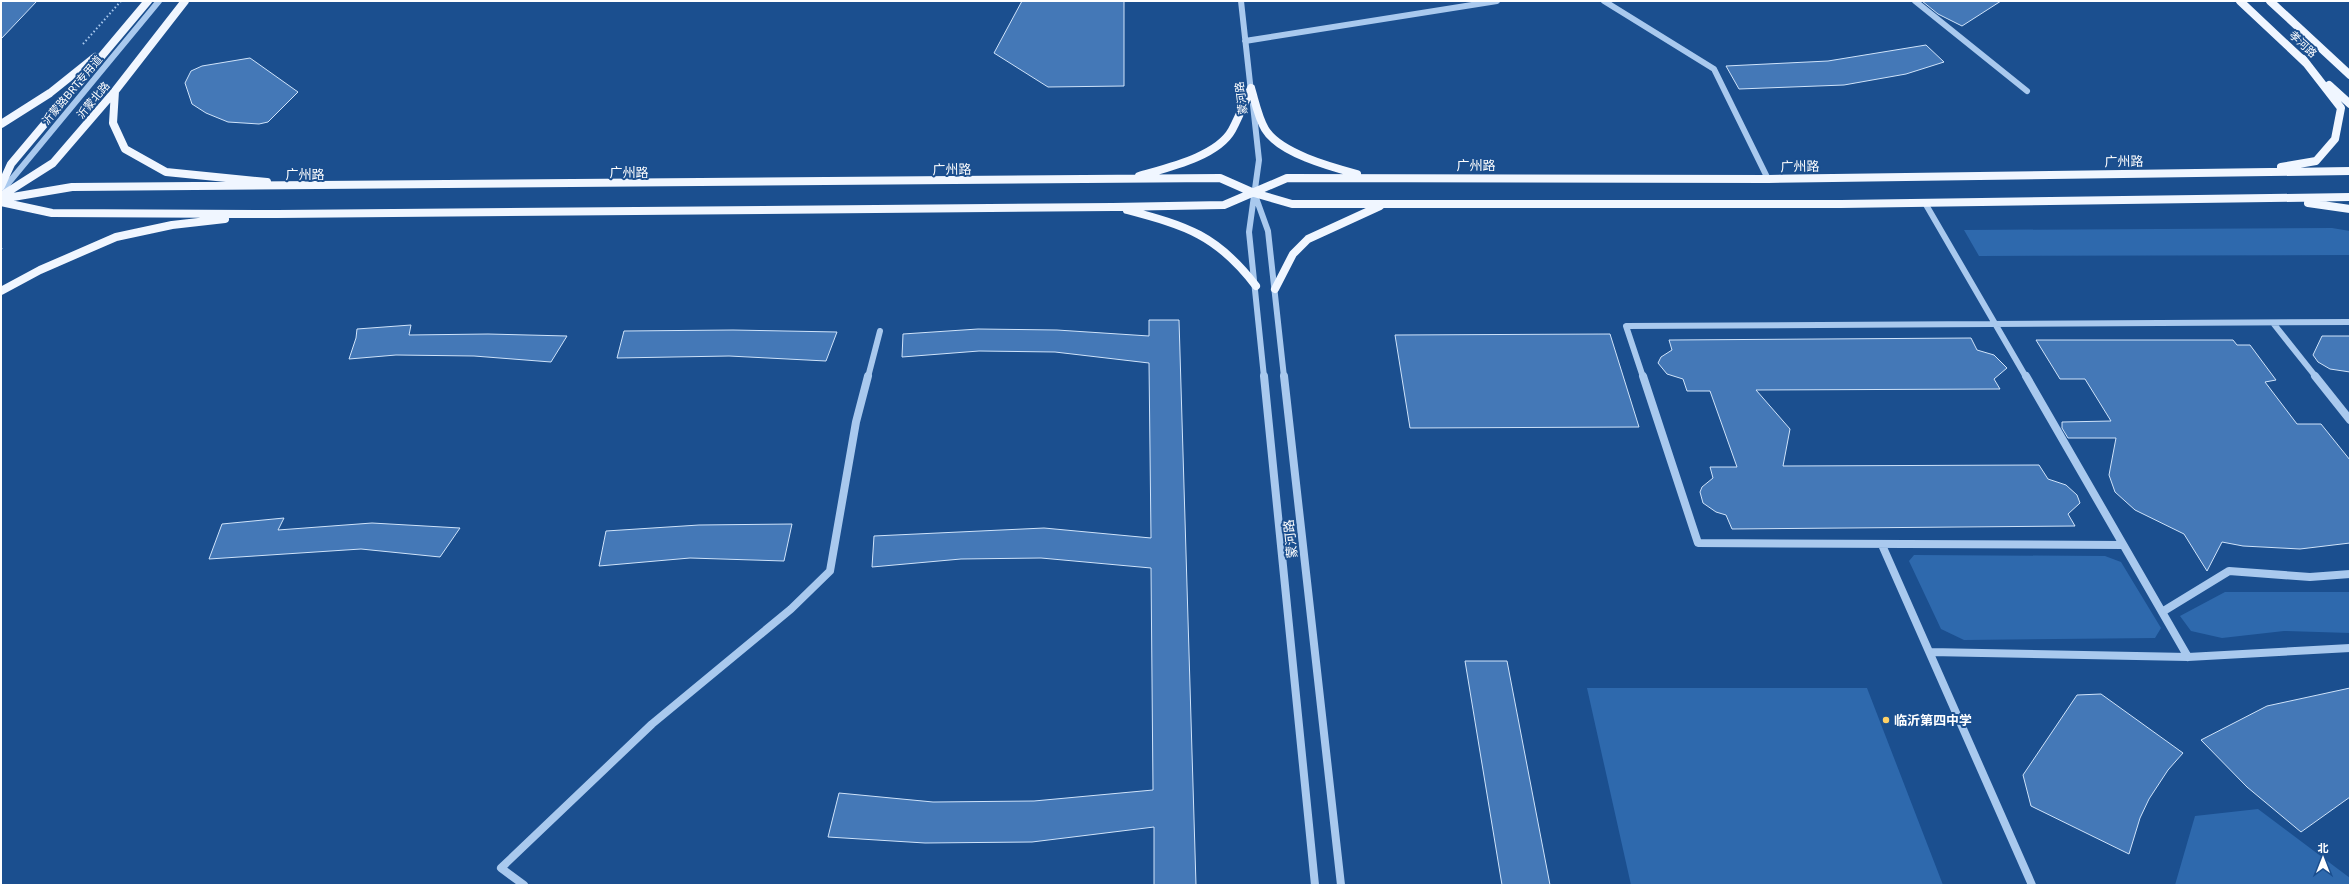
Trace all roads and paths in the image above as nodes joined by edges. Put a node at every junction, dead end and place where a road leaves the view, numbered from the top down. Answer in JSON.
{"nodes":[{"id":1,"x":148,"y":1,"type":"edge"},
{"id":2,"x":159,"y":1,"type":"edge"},
{"id":3,"x":185,"y":1,"type":"edge"},
{"id":4,"x":1241,"y":1,"type":"edge"},
{"id":5,"x":1497,"y":1,"type":"edge"},
{"id":6,"x":1604,"y":1,"type":"edge"},
{"id":7,"x":1915,"y":1,"type":"edge"},
{"id":8,"x":2240,"y":1,"type":"edge"},
{"id":9,"x":2270,"y":1,"type":"edge"},
{"id":10,"x":115,"y":41,"type":"junction"},
{"id":11,"x":1245,"y":41,"type":"junction"},
{"id":12,"x":2303,"y":60,"type":"junction"},
{"id":13,"x":2339,"y":64,"type":"junction"},
{"id":14,"x":2350,"y":71,"type":"edge"},
{"id":15,"x":2350,"y":74,"type":"edge"},
{"id":16,"x":1251,"y":88,"type":"junction"},
{"id":17,"x":115,"y":91,"type":"junction"},
{"id":18,"x":2027,"y":91,"type":"dead end"},
{"id":19,"x":2350,"y":104,"type":"edge"},
{"id":20,"x":1,"y":124,"type":"edge"},
{"id":21,"x":2350,"y":171,"type":"edge"},
{"id":22,"x":2251,"y":172,"type":"junction"},
{"id":23,"x":1369,"y":178,"type":"junction"},
{"id":24,"x":1768,"y":179,"type":"junction"},
{"id":25,"x":1124,"y":180,"type":"junction"},
{"id":26,"x":1,"y":186,"type":"edge"},
{"id":27,"x":301,"y":187,"type":"junction"},
{"id":28,"x":1,"y":192,"type":"edge"},
{"id":29,"x":1254,"y":193,"type":"junction"},
{"id":30,"x":2350,"y":197,"type":"edge"},
{"id":31,"x":2276,"y":198,"type":"junction"},
{"id":32,"x":1,"y":199,"type":"edge"},
{"id":33,"x":1925,"y":203,"type":"junction"},
{"id":34,"x":1384,"y":204,"type":"junction"},
{"id":35,"x":1113,"y":207,"type":"junction"},
{"id":36,"x":2350,"y":209,"type":"edge"},
{"id":37,"x":277,"y":214,"type":"junction"},
{"id":38,"x":1256,"y":286,"type":"junction"},
{"id":39,"x":1274,"y":288,"type":"junction"},
{"id":40,"x":1,"y":291,"type":"edge"},
{"id":41,"x":2350,"y":322,"type":"edge"},
{"id":42,"x":2273,"y":323,"type":"junction"},
{"id":43,"x":1995,"y":324,"type":"junction"},
{"id":44,"x":880,"y":331,"type":"dead end"},
{"id":45,"x":2350,"y":420,"type":"edge"},
{"id":46,"x":1882,"y":545,"type":"junction"},
{"id":47,"x":2123,"y":545,"type":"junction"},
{"id":48,"x":2350,"y":574,"type":"edge"},
{"id":49,"x":2162,"y":612,"type":"junction"},
{"id":50,"x":2350,"y":648,"type":"edge"},
{"id":51,"x":1930,"y":652,"type":"junction"},
{"id":52,"x":2188,"y":657,"type":"junction"},
{"id":53,"x":524,"y":885,"type":"edge"},
{"id":54,"x":1315,"y":885,"type":"edge"},
{"id":55,"x":1341,"y":885,"type":"edge"},
{"id":56,"x":2032,"y":885,"type":"edge"}],
"edges":[{"from":1,"to":10,"type":"main road","name":"沂蒙北路"},
{"from":2,"to":28,"type":"street","name":"沂蒙路BRT专用道"},
{"from":3,"to":17,"type":"main road","name":"沂蒙北路"},
{"from":4,"to":11,"type":"street","name":"蒙河路"},
{"from":5,"to":11,"type":"street"},
{"from":6,"to":24,"type":"street"},
{"from":7,"to":18,"type":"street"},
{"from":8,"to":12,"type":"main road","name":"孝河路"},
{"from":9,"to":13,"type":"main road","name":"孝河路"},
{"from":10,"to":20,"type":"main road"},
{"from":10,"to":26,"type":"main road","name":"沂蒙北路"},
{"from":11,"to":16,"type":"street","name":"蒙河路"},
{"from":12,"to":19,"type":"main road","name":"孝河路"},
{"from":12,"to":22,"type":"main road"},
{"from":13,"to":14,"type":"main road"},
{"from":13,"to":15,"type":"main road","name":"孝河路"},
{"from":16,"to":23,"type":"main road"},
{"from":16,"to":25,"type":"main road"},
{"from":16,"to":29,"type":"street","name":"蒙河路"},
{"from":17,"to":27,"type":"main road"},
{"from":17,"to":32,"type":"main road","name":"沂蒙北路"},
{"from":21,"to":22,"type":"main road","name":"广州路"},
{"from":22,"to":24,"type":"main road","name":"广州路"},
{"from":23,"to":24,"type":"main road","name":"广州路"},
{"from":23,"to":29,"type":"main road","name":"广州路"},
{"from":25,"to":27,"type":"main road","name":"广州路"},
{"from":25,"to":29,"type":"main road","name":"广州路"},
{"from":27,"to":32,"type":"main road","name":"广州路"},
{"from":29,"to":34,"type":"main road","name":"广州路"},
{"from":29,"to":35,"type":"main road","name":"广州路"},
{"from":29,"to":38,"type":"street","name":"蒙河路"},
{"from":29,"to":39,"type":"street","name":"蒙河路"},
{"from":30,"to":31,"type":"main road","name":"广州路"},
{"from":31,"to":33,"type":"main road","name":"广州路"},
{"from":31,"to":36,"type":"main road"},
{"from":32,"to":37,"type":"main road","name":"广州路"},
{"from":33,"to":34,"type":"main road","name":"广州路"},
{"from":33,"to":43,"type":"street"},
{"from":34,"to":39,"type":"main road"},
{"from":35,"to":37,"type":"main road","name":"广州路"},
{"from":35,"to":38,"type":"main road"},
{"from":37,"to":40,"type":"main road"},
{"from":38,"to":54,"type":"street","name":"蒙河路"},
{"from":39,"to":55,"type":"street","name":"蒙河路"},
{"from":41,"to":42,"type":"street"},
{"from":42,"to":43,"type":"street"},
{"from":42,"to":45,"type":"street"},
{"from":43,"to":46,"type":"street"},
{"from":43,"to":47,"type":"street"},
{"from":44,"to":53,"type":"street"},
{"from":46,"to":47,"type":"street"},
{"from":46,"to":51,"type":"street"},
{"from":47,"to":49,"type":"street"},
{"from":48,"to":49,"type":"street"},
{"from":49,"to":52,"type":"street"},
{"from":50,"to":52,"type":"street"},
{"from":51,"to":52,"type":"street"},
{"from":51,"to":56,"type":"street"}]}
